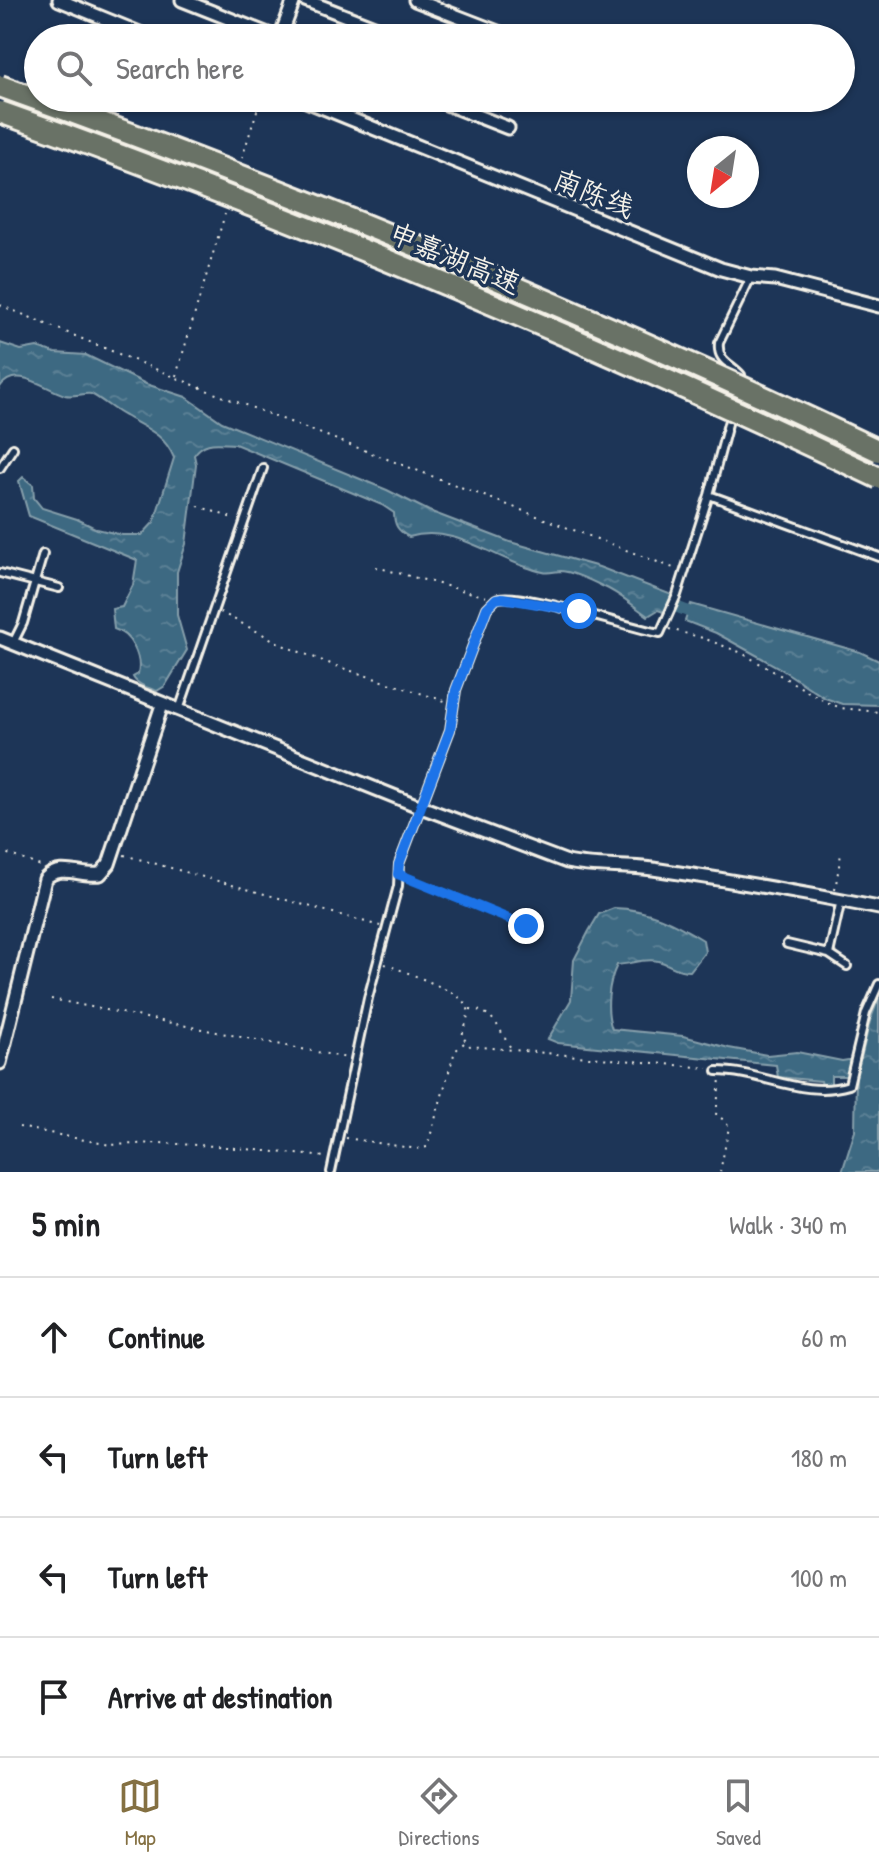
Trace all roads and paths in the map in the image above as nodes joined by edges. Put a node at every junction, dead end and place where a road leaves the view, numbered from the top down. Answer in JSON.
{"nodes":[{"id":1,"x":59,"y":0,"type":"edge"},
{"id":2,"x":182,"y":0,"type":"edge"},
{"id":3,"x":294,"y":0,"type":"edge"},
{"id":4,"x":305,"y":0,"type":"edge"},
{"id":5,"x":415,"y":0,"type":"edge"},
{"id":6,"x":118,"y":24,"type":"edge"},
{"id":7,"x":243,"y":24,"type":"edge"},
{"id":8,"x":285,"y":24,"type":"edge"},
{"id":9,"x":366,"y":24,"type":"edge"},
{"id":10,"x":477,"y":24,"type":"edge"},
{"id":11,"x":0,"y":86,"type":"edge"},
{"id":12,"x":24,"y":95,"type":"edge"},
{"id":13,"x":0,"y":112,"type":"edge"},
{"id":14,"x":72,"y":112,"type":"edge"},
{"id":15,"x":257,"y":112,"type":"edge"},
{"id":16,"x":333,"y":112,"type":"edge"},
{"id":17,"x":467,"y":112,"type":"edge"},
{"id":18,"x":508,"y":128,"type":"dead end"},
{"id":19,"x":239,"y":169,"type":"dead end"},
{"id":20,"x":225,"y":212,"type":"dead end"},
{"id":21,"x":751,"y":277,"type":"junction"},
{"id":22,"x":0,"y":305,"type":"edge"},
{"id":23,"x":879,"y":306,"type":"edge"},
{"id":24,"x":176,"y":377,"type":"junction"},
{"id":25,"x":13,"y":448,"type":"dead end"},
{"id":26,"x":879,"y":451,"type":"edge"},
{"id":27,"x":0,"y":468,"type":"edge"},
{"id":28,"x":263,"y":468,"type":"dead end"},
{"id":29,"x":879,"y":478,"type":"edge"},
{"id":30,"x":709,"y":495,"type":"junction"},
{"id":31,"x":198,"y":506,"type":"dead end"},
{"id":32,"x":244,"y":522,"type":"junction"},
{"id":33,"x":43,"y":554,"type":"dead end"},
{"id":34,"x":879,"y":557,"type":"edge"},
{"id":35,"x":376,"y":567,"type":"dead end"},
{"id":36,"x":0,"y":573,"type":"edge"},
{"id":37,"x":685,"y":573,"type":"junction"},
{"id":38,"x":34,"y":583,"type":"junction"},
{"id":39,"x":59,"y":588,"type":"dead end"},
{"id":40,"x":496,"y":599,"type":"junction"},
{"id":41,"x":213,"y":608,"type":"junction"},
{"id":42,"x":664,"y":628,"type":"junction"},
{"id":43,"x":0,"y":638,"type":"edge"},
{"id":44,"x":13,"y":643,"type":"junction"},
{"id":45,"x":453,"y":704,"type":"junction"},
{"id":46,"x":162,"y":705,"type":"junction"},
{"id":47,"x":179,"y":711,"type":"junction"},
{"id":48,"x":879,"y":712,"type":"edge"},
{"id":49,"x":421,"y":807,"type":"junction"},
{"id":50,"x":0,"y":851,"type":"edge"},
{"id":51,"x":113,"y":852,"type":"junction"},
{"id":52,"x":841,"y":854,"type":"dead end"},
{"id":53,"x":51,"y":873,"type":"junction"},
{"id":54,"x":398,"y":874,"type":"junction"},
{"id":55,"x":837,"y":900,"type":"junction"},
{"id":56,"x":879,"y":908,"type":"edge"},
{"id":57,"x":526,"y":926,"type":"dead end"},
{"id":58,"x":385,"y":928,"type":"junction"},
{"id":59,"x":787,"y":944,"type":"dead end"},
{"id":60,"x":829,"y":954,"type":"junction"},
{"id":61,"x":377,"y":960,"type":"junction"},
{"id":62,"x":847,"y":966,"type":"dead end"},
{"id":63,"x":879,"y":984,"type":"edge"},
{"id":64,"x":51,"y":999,"type":"dead end"},
{"id":65,"x":469,"y":1009,"type":"junction"},
{"id":66,"x":464,"y":1042,"type":"junction"},
{"id":67,"x":513,"y":1050,"type":"junction"},
{"id":68,"x":356,"y":1060,"type":"junction"},
{"id":69,"x":0,"y":1063,"type":"edge"},
{"id":70,"x":717,"y":1071,"type":"junction"},
{"id":71,"x":19,"y":1127,"type":"dead end"},
{"id":72,"x":339,"y":1137,"type":"junction"},
{"id":73,"x":335,"y":1158,"type":"junction"},
{"id":74,"x":331,"y":1172,"type":"edge"},
{"id":75,"x":720,"y":1172,"type":"edge"}],
"edges":[{"from":1,"to":6,"type":"street"},
{"from":2,"to":7,"type":"street"},
{"from":3,"to":8,"type":"street"},
{"from":4,"to":9,"type":"street"},
{"from":5,"to":10,"type":"street"},
{"from":11,"to":12,"type":"highway","name":"申嘉湖高速","bridge":true},
{"from":13,"to":29,"type":"highway","name":"申嘉湖高速","bridge":true},
{"from":14,"to":26,"type":"highway","name":"申嘉湖高速","bridge":true},
{"from":15,"to":19,"type":"path"},
{"from":16,"to":21,"type":"street","name":"南陈线"},
{"from":17,"to":18,"type":"street"},
{"from":20,"to":24,"type":"path"},
{"from":21,"to":23,"type":"street","name":"南陈线"},
{"from":21,"to":30,"type":"lane"},
{"from":22,"to":24,"type":"path"},
{"from":24,"to":37,"type":"path"},
{"from":25,"to":27,"type":"lane"},
{"from":28,"to":32,"type":"lane"},
{"from":30,"to":34,"type":"lane"},
{"from":30,"to":37,"type":"lane"},
{"from":31,"to":32,"type":"path"},
{"from":32,"to":41,"type":"lane"},
{"from":33,"to":38,"type":"lane"},
{"from":35,"to":40,"type":"path"},
{"from":36,"to":38,"type":"lane"},
{"from":37,"to":42,"type":"lane"},
{"from":38,"to":39,"type":"lane"},
{"from":38,"to":44,"type":"lane"},
{"from":40,"to":42,"type":"lane"},
{"from":40,"to":45,"type":"lane"},
{"from":41,"to":45,"type":"path"},
{"from":41,"to":47,"type":"lane"},
{"from":42,"to":48,"type":"path"},
{"from":43,"to":44,"type":"street"},
{"from":44,"to":46,"type":"street"},
{"from":45,"to":49,"type":"lane"},
{"from":46,"to":47,"type":"street"},
{"from":46,"to":51,"type":"street"},
{"from":47,"to":49,"type":"street"},
{"from":49,"to":54,"type":"lane"},
{"from":49,"to":55,"type":"street"},
{"from":50,"to":53,"type":"path"},
{"from":51,"to":53,"type":"street"},
{"from":51,"to":58,"type":"path"},
{"from":52,"to":55,"type":"path"},
{"from":53,"to":69,"type":"street"},
{"from":54,"to":57,"type":"path"},
{"from":54,"to":58,"type":"lane"},
{"from":55,"to":56,"type":"street"},
{"from":55,"to":60,"type":"lane"},
{"from":58,"to":61,"type":"lane"},
{"from":59,"to":60,"type":"lane"},
{"from":60,"to":62,"type":"lane"},
{"from":61,"to":65,"type":"path"},
{"from":61,"to":68,"type":"lane"},
{"from":63,"to":70,"type":"lane"},
{"from":64,"to":68,"type":"path"},
{"from":65,"to":66,"type":"path"},
{"from":65,"to":67,"type":"path"},
{"from":66,"to":67,"type":"path"},
{"from":66,"to":72,"type":"path"},
{"from":67,"to":70,"type":"path"},
{"from":68,"to":72,"type":"lane"},
{"from":70,"to":75,"type":"path"},
{"from":71,"to":73,"type":"path"},
{"from":72,"to":73,"type":"lane"},
{"from":73,"to":74,"type":"lane"}]}
